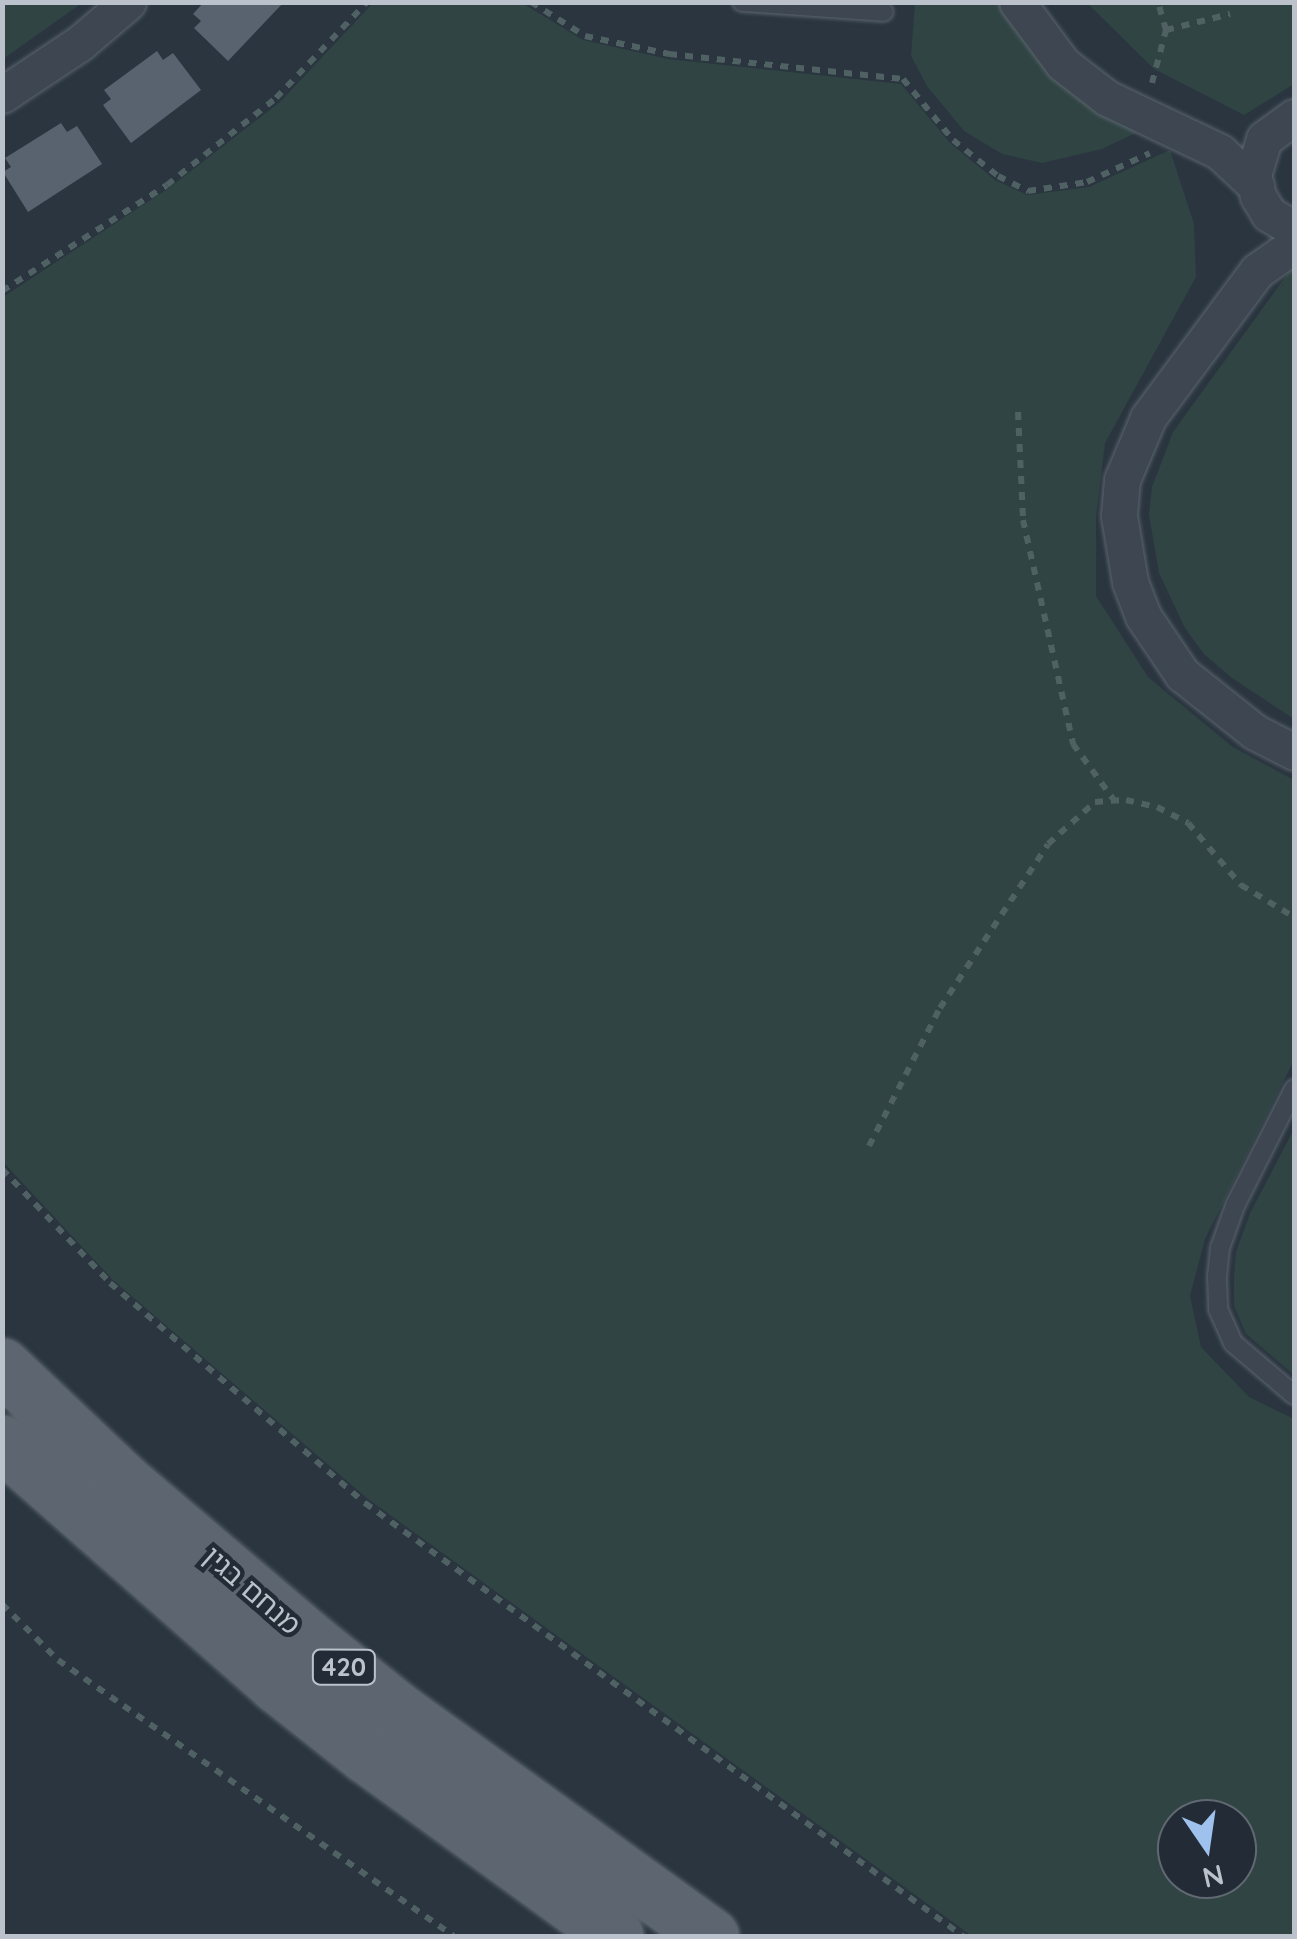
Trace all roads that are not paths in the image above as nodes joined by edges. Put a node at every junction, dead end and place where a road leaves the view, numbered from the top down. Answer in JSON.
{"nodes":[{"id":1,"x":128,"y":2,"type":"edge"},
{"id":2,"x":742,"y":2,"type":"edge"},
{"id":3,"x":1017,"y":2,"type":"edge"},
{"id":4,"x":884,"y":12,"type":"dead end"},
{"id":5,"x":2,"y":95,"type":"edge"},
{"id":6,"x":1287,"y":121,"type":"edge"},
{"id":7,"x":1181,"y":132,"type":"junction"},
{"id":8,"x":1257,"y":191,"type":"junction"},
{"id":9,"x":1294,"y":229,"type":"edge"},
{"id":10,"x":1294,"y":245,"type":"edge"},
{"id":11,"x":1242,"y":292,"type":"junction"},
{"id":12,"x":1294,"y":752,"type":"edge"},
{"id":13,"x":1294,"y":1089,"type":"edge"},
{"id":14,"x":2,"y":1366,"type":"edge"},
{"id":15,"x":1294,"y":1395,"type":"edge"},
{"id":16,"x":2,"y":1443,"type":"edge"},
{"id":17,"x":614,"y":1936,"type":"edge"},
{"id":18,"x":711,"y":1936,"type":"edge"}],
"edges":[{"from":1,"to":5,"type":"street"},
{"from":2,"to":4,"type":"lane"},
{"from":3,"to":7,"type":"street"},
{"from":6,"to":7,"type":"street"},
{"from":6,"to":8,"type":"street"},
{"from":7,"to":8,"type":"street"},
{"from":8,"to":9,"type":"street"},
{"from":8,"to":11,"type":"street"},
{"from":10,"to":11,"type":"street"},
{"from":11,"to":12,"type":"street"},
{"from":13,"to":15,"type":"lane"},
{"from":14,"to":18,"type":"main road","name":"מנחם בגין","number":"420"},
{"from":16,"to":17,"type":"main road","name":"מנחם בגין","number":"420"}]}
